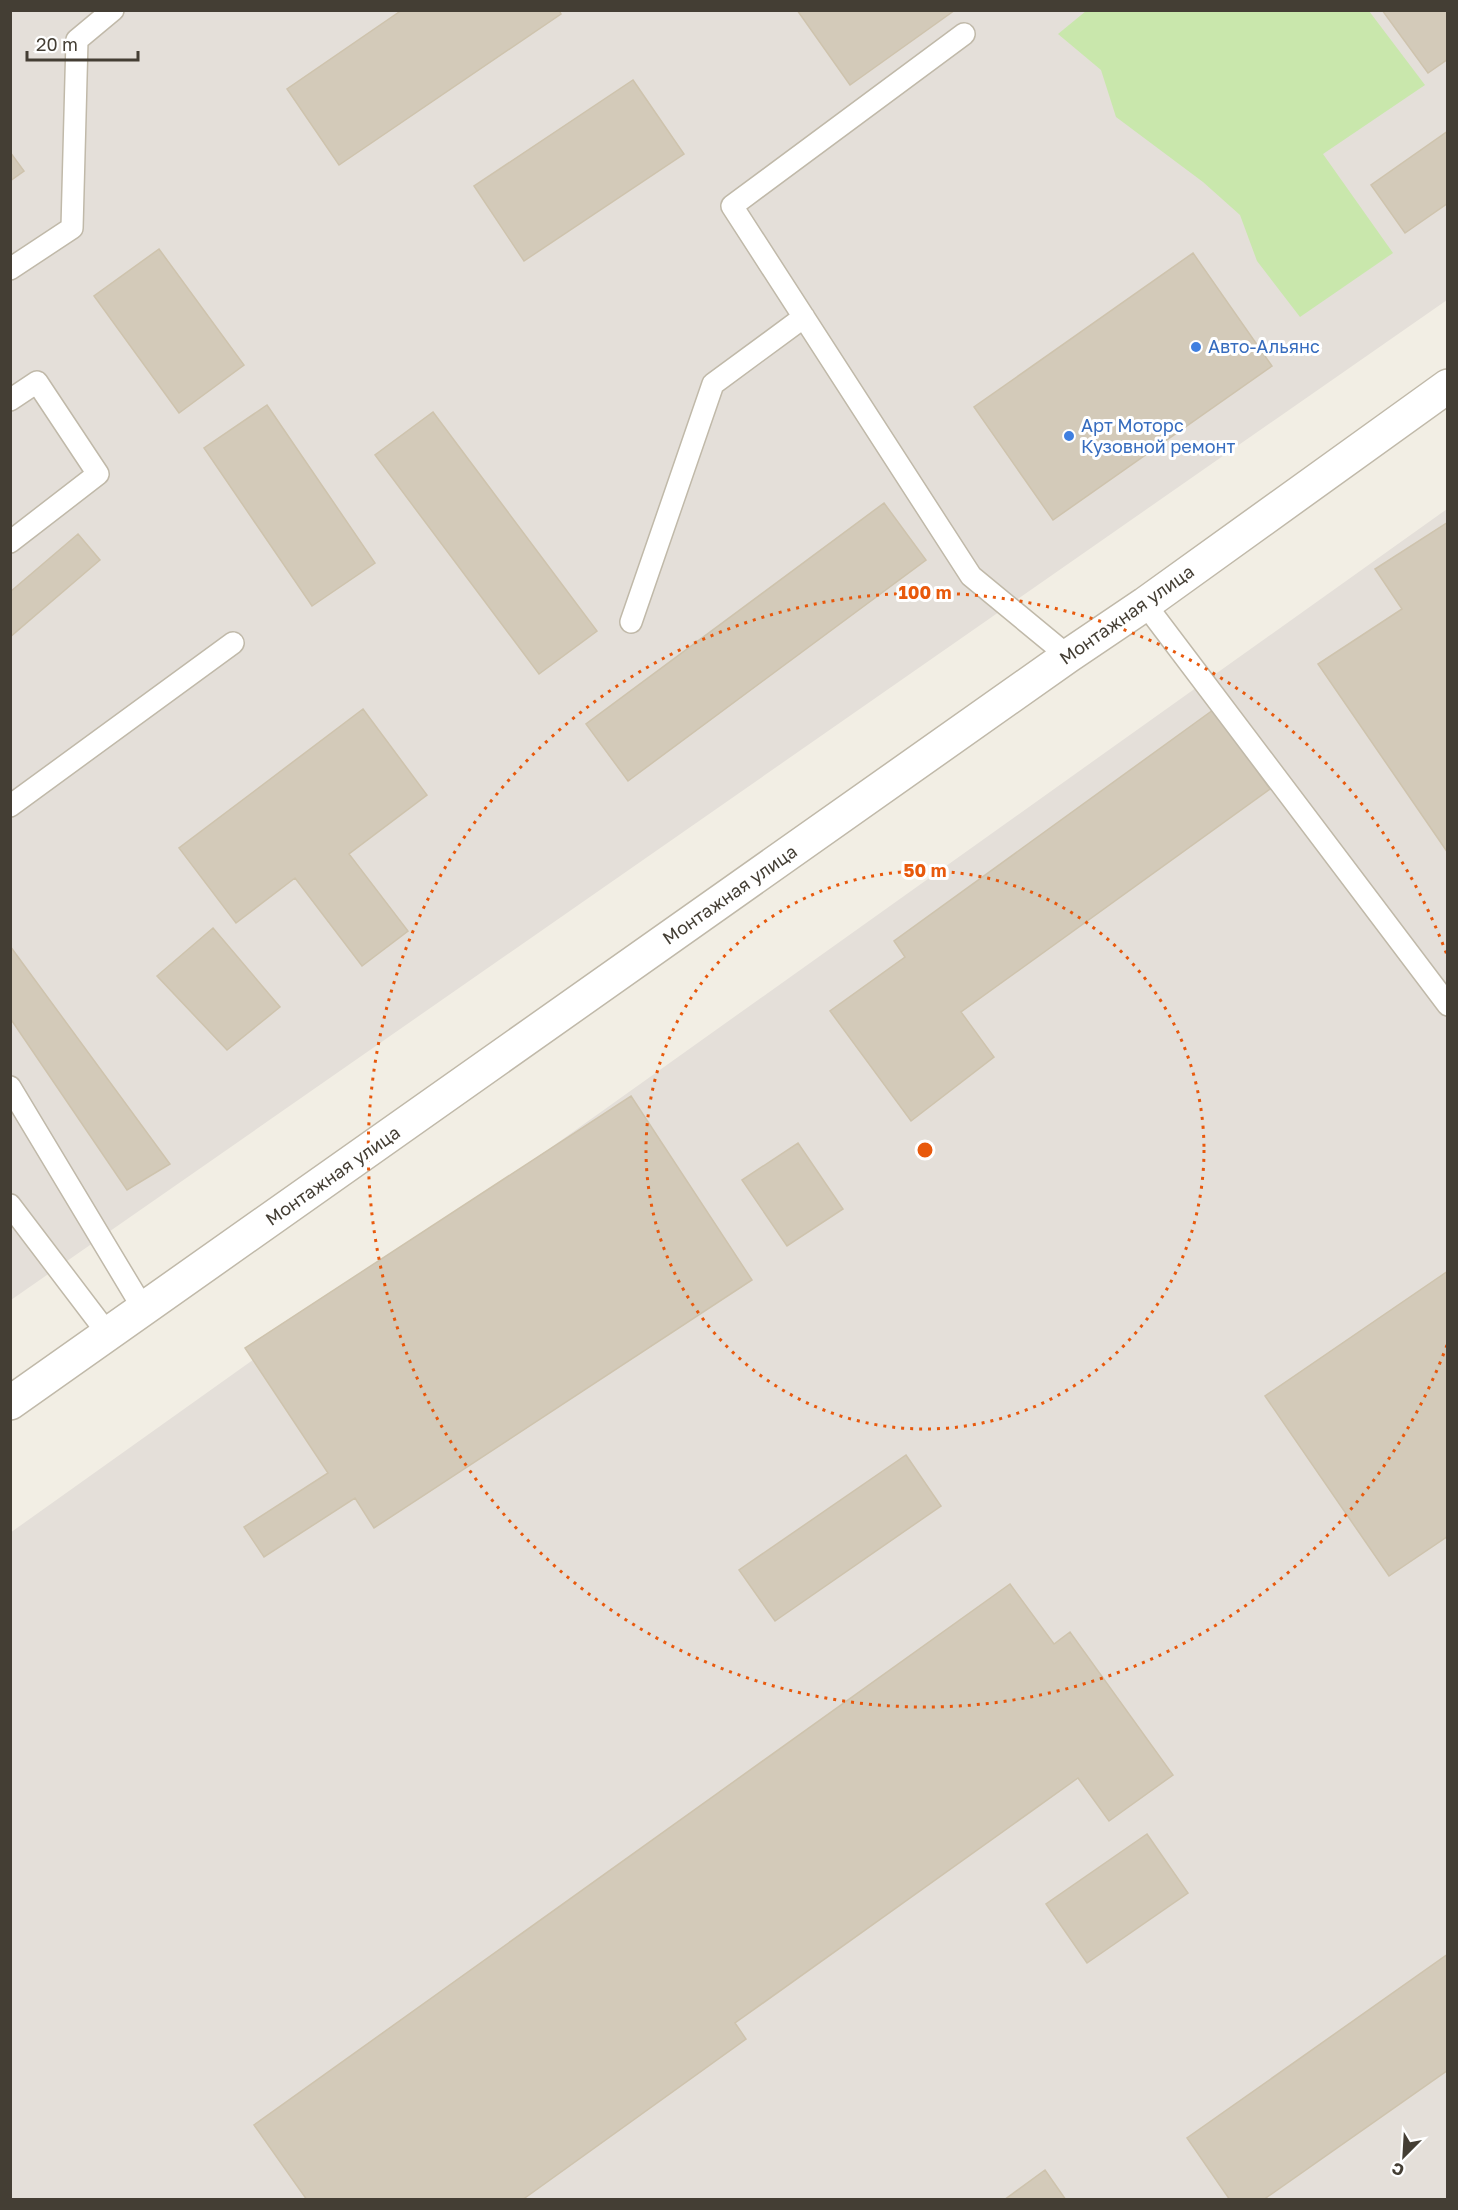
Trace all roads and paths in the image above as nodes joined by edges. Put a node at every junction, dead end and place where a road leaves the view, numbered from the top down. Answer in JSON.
{"nodes":[{"id":1,"x":113,"y":10,"type":"edge"},
{"id":2,"x":964,"y":34,"type":"dead end"},
{"id":3,"x":10,"y":269,"type":"edge"},
{"id":4,"x":804,"y":317,"type":"junction"},
{"id":5,"x":1448,"y":386,"type":"edge"},
{"id":6,"x":10,"y":400,"type":"edge"},
{"id":7,"x":10,"y":542,"type":"edge"},
{"id":8,"x":1145,"y":604,"type":"junction"},
{"id":9,"x":631,"y":622,"type":"dead end"},
{"id":10,"x":233,"y":643,"type":"dead end"},
{"id":11,"x":1068,"y":656,"type":"junction"},
{"id":12,"x":10,"y":806,"type":"edge"},
{"id":13,"x":1448,"y":1005,"type":"edge"},
{"id":14,"x":10,"y":1087,"type":"edge"},
{"id":15,"x":10,"y":1205,"type":"edge"},
{"id":16,"x":144,"y":1310,"type":"junction"},
{"id":17,"x":108,"y":1334,"type":"junction"},
{"id":18,"x":10,"y":1403,"type":"edge"}],
"edges":[{"from":1,"to":3,"type":"lane"},
{"from":2,"to":4,"type":"lane"},
{"from":4,"to":9,"type":"lane"},
{"from":4,"to":11,"type":"lane"},
{"from":5,"to":8,"type":"street","name":"Монтажная улица"},
{"from":6,"to":7,"type":"lane"},
{"from":8,"to":11,"type":"street","name":"Монтажная улица"},
{"from":8,"to":13,"type":"lane"},
{"from":10,"to":12,"type":"lane"},
{"from":11,"to":16,"type":"street","name":"Монтажная улица"},
{"from":14,"to":16,"type":"lane"},
{"from":15,"to":17,"type":"lane"},
{"from":16,"to":17,"type":"street","name":"Монтажная улица"},
{"from":17,"to":18,"type":"street","name":"Монтажная улица"}]}
